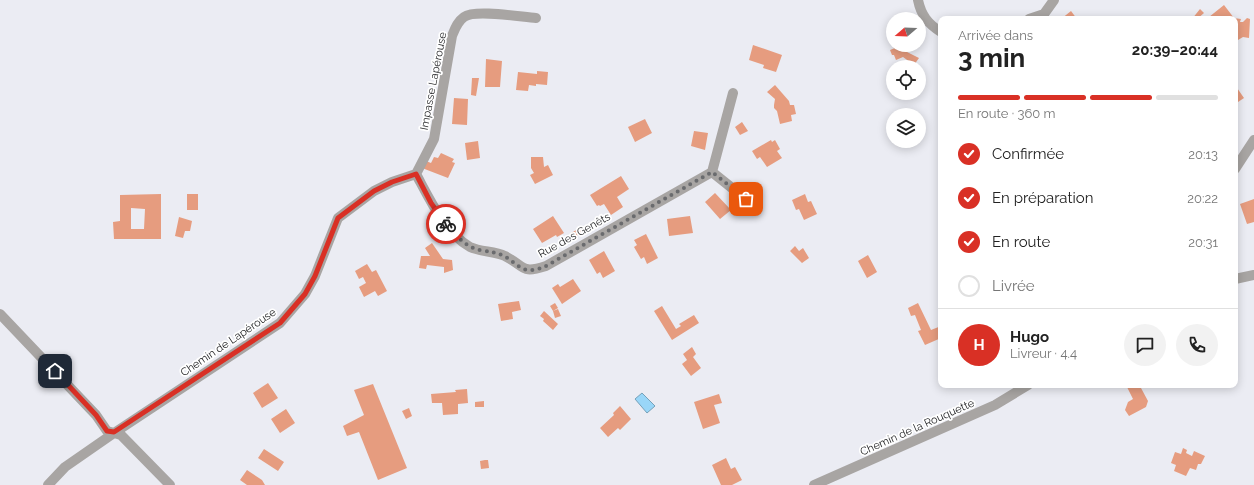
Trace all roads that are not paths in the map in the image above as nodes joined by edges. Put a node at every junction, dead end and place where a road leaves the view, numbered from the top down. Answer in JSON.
{"nodes":[{"id":1,"x":918,"y":0,"type":"edge"},
{"id":2,"x":1054,"y":0,"type":"edge"},
{"id":3,"x":1038,"y":16,"type":"edge"},
{"id":4,"x":536,"y":18,"type":"dead end"},
{"id":5,"x":938,"y":30,"type":"edge"},
{"id":6,"x":733,"y":93,"type":"dead end"},
{"id":7,"x":1254,"y":140,"type":"edge"},
{"id":8,"x":1238,"y":164,"type":"edge"},
{"id":9,"x":712,"y":172,"type":"junction"},
{"id":10,"x":416,"y":174,"type":"junction"},
{"id":11,"x":757,"y":208,"type":"dead end"},
{"id":12,"x":1254,"y":275,"type":"edge"},
{"id":13,"x":1238,"y":278,"type":"edge"},
{"id":14,"x":0,"y":314,"type":"edge"},
{"id":15,"x":1023,"y":388,"type":"edge"},
{"id":16,"x":114,"y":432,"type":"junction"},
{"id":17,"x":48,"y":485,"type":"edge"},
{"id":18,"x":170,"y":485,"type":"edge"},
{"id":19,"x":814,"y":485,"type":"edge"}],
"edges":[{"from":1,"to":5,"type":"street"},
{"from":2,"to":3,"type":"street"},
{"from":4,"to":10,"type":"street","name":"Impasse Lapérouse"},
{"from":6,"to":9,"type":"street"},
{"from":7,"to":8,"type":"street"},
{"from":9,"to":10,"type":"street","name":"Rue des Genêts"},
{"from":9,"to":11,"type":"street"},
{"from":10,"to":16,"type":"street","name":"Chemin de Lapérouse"},
{"from":12,"to":13,"type":"street"},
{"from":14,"to":16,"type":"street"},
{"from":15,"to":19,"type":"street","name":"Chemin de la Rouquette"},
{"from":16,"to":17,"type":"street","name":"Chemin de Lapérouse"},
{"from":16,"to":18,"type":"street"}]}
